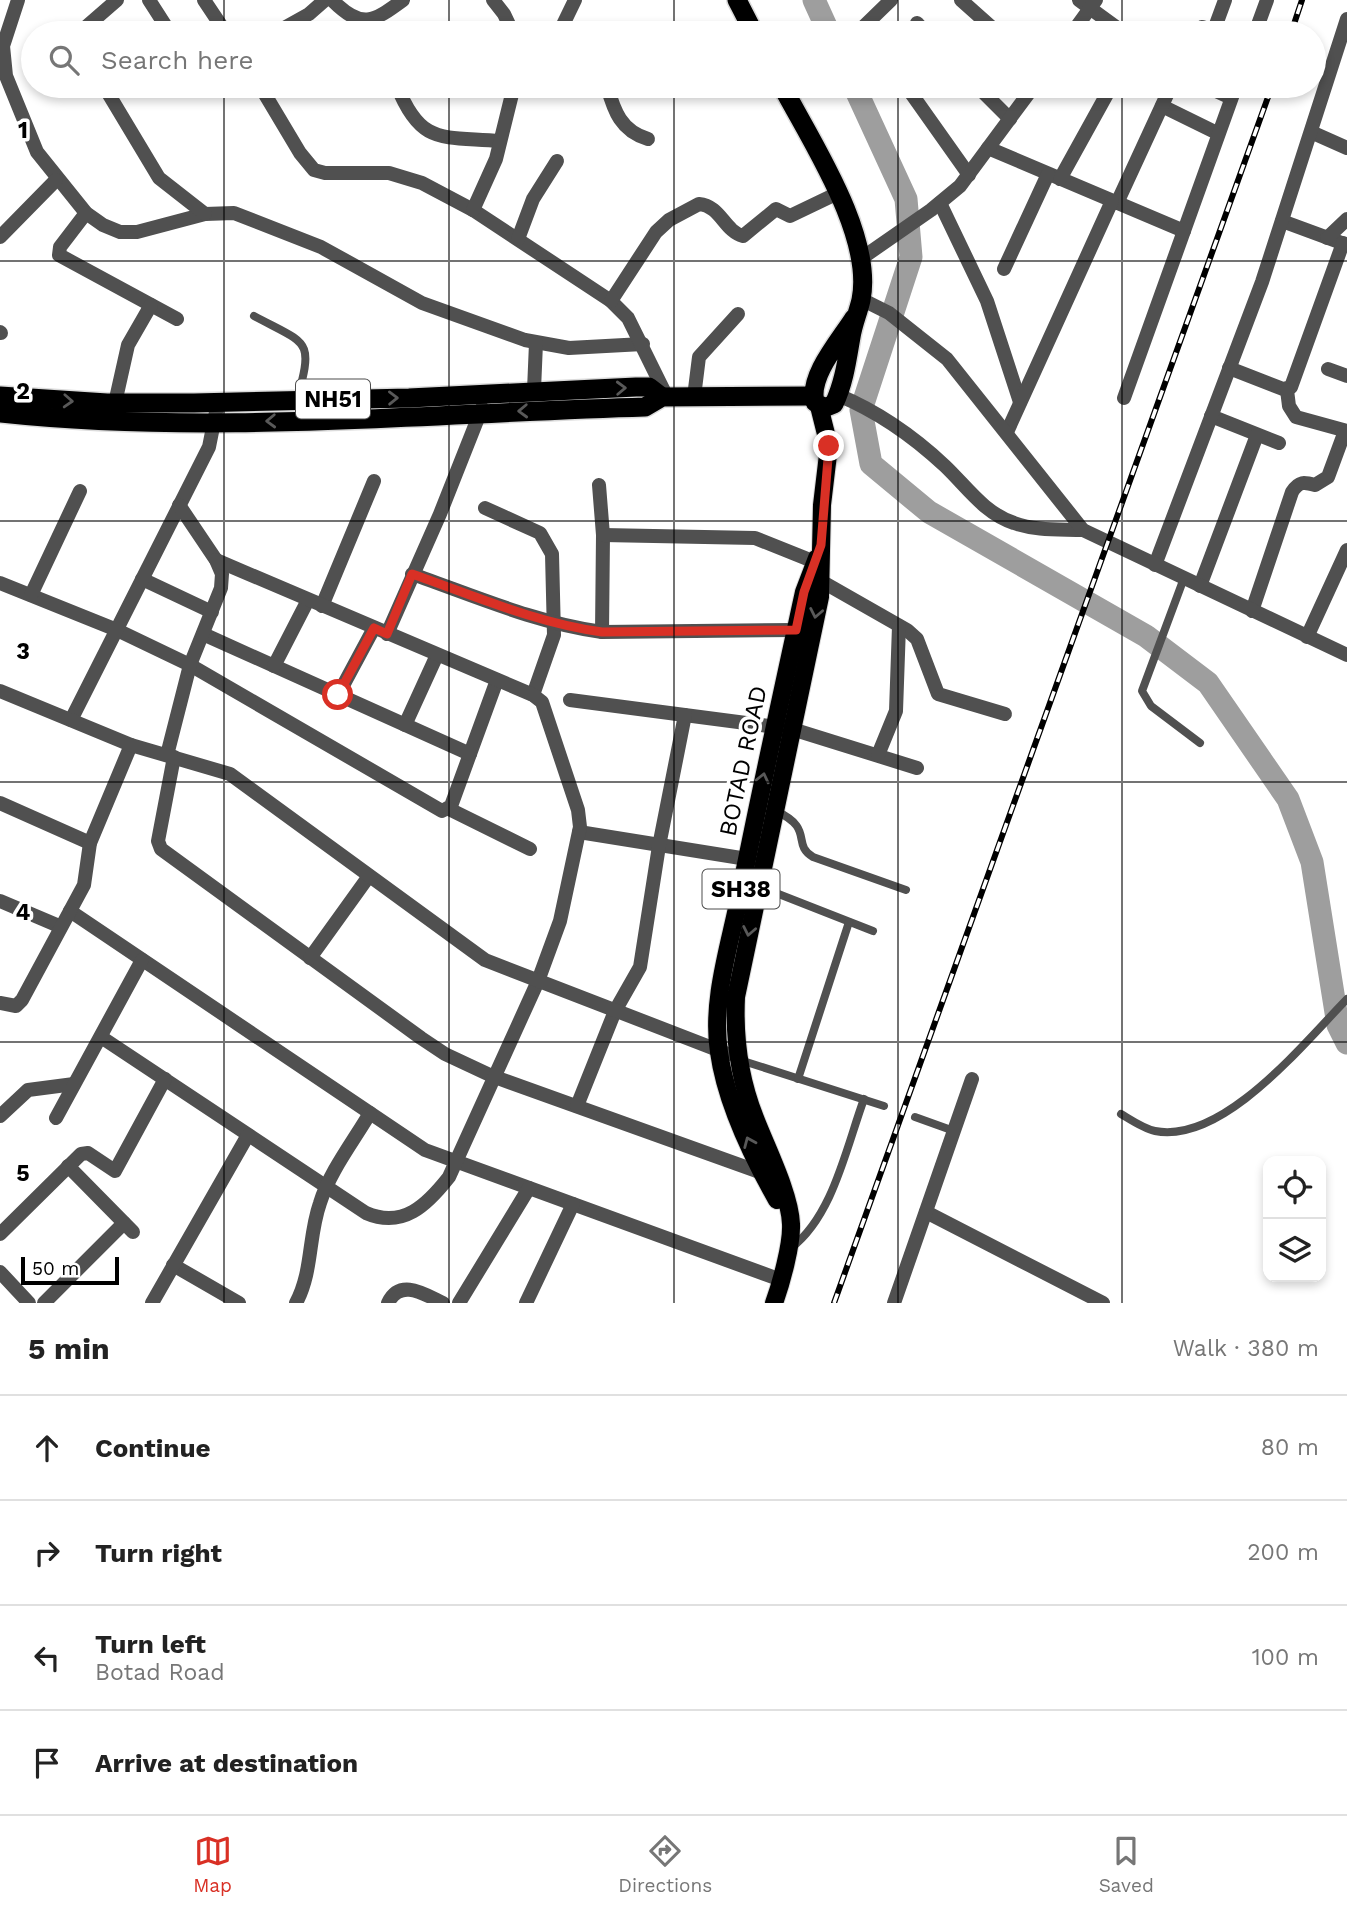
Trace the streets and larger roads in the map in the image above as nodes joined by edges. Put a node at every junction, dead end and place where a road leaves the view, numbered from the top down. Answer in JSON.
{"nodes":[{"id":1,"x":18,"y":0,"type":"edge"},
{"id":2,"x":117,"y":0,"type":"edge"},
{"id":3,"x":149,"y":0,"type":"edge"},
{"id":4,"x":204,"y":0,"type":"edge"},
{"id":5,"x":325,"y":0,"type":"edge"},
{"id":6,"x":332,"y":0,"type":"edge"},
{"id":7,"x":403,"y":0,"type":"edge"},
{"id":8,"x":493,"y":0,"type":"edge"},
{"id":9,"x":575,"y":0,"type":"edge"},
{"id":10,"x":737,"y":0,"type":"edge"},
{"id":11,"x":891,"y":0,"type":"edge"},
{"id":12,"x":961,"y":0,"type":"edge"},
{"id":13,"x":1225,"y":0,"type":"edge"},
{"id":14,"x":1267,"y":0,"type":"edge"},
{"id":15,"x":1088,"y":3,"type":"edge"},
{"id":16,"x":1347,"y":19,"type":"edge"},
{"id":17,"x":93,"y":21,"type":"edge"},
{"id":18,"x":162,"y":21,"type":"edge"},
{"id":19,"x":218,"y":21,"type":"edge"},
{"id":20,"x":296,"y":21,"type":"edge"},
{"id":21,"x":361,"y":21,"type":"edge"},
{"id":22,"x":380,"y":21,"type":"edge"},
{"id":23,"x":507,"y":21,"type":"edge"},
{"id":24,"x":568,"y":21,"type":"edge"},
{"id":25,"x":748,"y":21,"type":"edge"},
{"id":26,"x":873,"y":21,"type":"edge"},
{"id":27,"x":985,"y":21,"type":"edge"},
{"id":28,"x":1078,"y":21,"type":"edge"},
{"id":29,"x":1110,"y":21,"type":"edge"},
{"id":30,"x":1221,"y":21,"type":"edge"},
{"id":31,"x":1259,"y":21,"type":"edge"},
{"id":32,"x":2,"y":47,"type":"edge"},
{"id":33,"x":1342,"y":50,"type":"edge"},
{"id":34,"x":1326,"y":92,"type":"edge"},
{"id":35,"x":111,"y":98,"type":"edge"},
{"id":36,"x":267,"y":98,"type":"edge"},
{"id":37,"x":402,"y":98,"type":"edge"},
{"id":38,"x":510,"y":98,"type":"edge"},
{"id":39,"x":610,"y":98,"type":"edge"},
{"id":40,"x":788,"y":98,"type":"edge"},
{"id":41,"x":914,"y":98,"type":"edge"},
{"id":42,"x":989,"y":98,"type":"edge"},
{"id":43,"x":1025,"y":98,"type":"edge"},
{"id":44,"x":1104,"y":98,"type":"edge"},
{"id":45,"x":1166,"y":98,"type":"edge"},
{"id":46,"x":1231,"y":98,"type":"edge"},
{"id":47,"x":1324,"y":98,"type":"edge"},
{"id":48,"x":1162,"y":106,"type":"junction"},
{"id":49,"x":1010,"y":119,"type":"junction"},
{"id":50,"x":1311,"y":132,"type":"junction"},
{"id":51,"x":1217,"y":133,"type":"junction"},
{"id":52,"x":648,"y":139,"type":"dead end"},
{"id":53,"x":500,"y":141,"type":"junction"},
{"id":54,"x":988,"y":148,"type":"junction"},
{"id":55,"x":1347,"y":148,"type":"edge"},
{"id":56,"x":557,"y":161,"type":"dead end"},
{"id":57,"x":969,"y":175,"type":"junction"},
{"id":58,"x":1054,"y":176,"type":"junction"},
{"id":59,"x":56,"y":180,"type":"junction"},
{"id":60,"x":838,"y":193,"type":"junction"},
{"id":61,"x":1114,"y":202,"type":"junction"},
{"id":62,"x":935,"y":207,"type":"junction"},
{"id":63,"x":473,"y":210,"type":"junction"},
{"id":64,"x":86,"y":213,"type":"junction"},
{"id":65,"x":205,"y":214,"type":"junction"},
{"id":66,"x":1347,"y":219,"type":"edge"},
{"id":67,"x":1282,"y":221,"type":"junction"},
{"id":68,"x":1184,"y":231,"type":"junction"},
{"id":69,"x":0,"y":237,"type":"edge"},
{"id":70,"x":1327,"y":237,"type":"junction"},
{"id":71,"x":518,"y":239,"type":"junction"},
{"id":72,"x":1345,"y":244,"type":"edge"},
{"id":73,"x":859,"y":260,"type":"junction"},
{"id":74,"x":1004,"y":269,"type":"dead end"},
{"id":75,"x":861,"y":299,"type":"junction"},
{"id":76,"x":611,"y":301,"type":"junction"},
{"id":77,"x":151,"y":305,"type":"junction"},
{"id":78,"x":738,"y":314,"type":"dead end"},
{"id":79,"x":177,"y":319,"type":"dead end"},
{"id":80,"x":536,"y":343,"type":"junction"},
{"id":81,"x":643,"y":344,"type":"junction"},
{"id":82,"x":1229,"y":368,"type":"junction"},
{"id":83,"x":1328,"y":369,"type":"dead end"},
{"id":84,"x":1347,"y":376,"type":"edge"},
{"id":85,"x":534,"y":390,"type":"junction"},
{"id":86,"x":1287,"y":390,"type":"junction"},
{"id":87,"x":487,"y":393,"type":"junction"},
{"id":88,"x":0,"y":396,"type":"edge"},
{"id":89,"x":664,"y":397,"type":"junction"},
{"id":90,"x":694,"y":397,"type":"junction"},
{"id":91,"x":1124,"y":398,"type":"dead end"},
{"id":92,"x":826,"y":400,"type":"junction"},
{"id":93,"x":115,"y":402,"type":"junction"},
{"id":94,"x":218,"y":402,"type":"junction"},
{"id":95,"x":1020,"y":402,"type":"junction"},
{"id":96,"x":480,"y":412,"type":"junction"},
{"id":97,"x":0,"y":413,"type":"edge"},
{"id":98,"x":1211,"y":416,"type":"junction"},
{"id":99,"x":216,"y":423,"type":"junction"},
{"id":100,"x":1346,"y":431,"type":"edge"},
{"id":101,"x":1007,"y":432,"type":"junction"},
{"id":102,"x":1257,"y":435,"type":"junction"},
{"id":103,"x":1279,"y":443,"type":"dead end"},
{"id":104,"x":374,"y":481,"type":"dead end"},
{"id":105,"x":599,"y":485,"type":"dead end"},
{"id":106,"x":80,"y":491,"type":"dead end"},
{"id":107,"x":181,"y":501,"type":"junction"},
{"id":108,"x":485,"y":508,"type":"dead end"},
{"id":109,"x":1083,"y":530,"type":"junction"},
{"id":110,"x":603,"y":535,"type":"junction"},
{"id":111,"x":1347,"y":550,"type":"edge"},
{"id":112,"x":818,"y":554,"type":"junction"},
{"id":113,"x":216,"y":560,"type":"junction"},
{"id":114,"x":1155,"y":565,"type":"junction"},
{"id":115,"x":412,"y":574,"type":"junction"},
{"id":116,"x":142,"y":579,"type":"junction"},
{"id":117,"x":821,"y":581,"type":"junction"},
{"id":118,"x":0,"y":583,"type":"edge"},
{"id":119,"x":1200,"y":586,"type":"junction"},
{"id":120,"x":30,"y":595,"type":"junction"},
{"id":121,"x":315,"y":603,"type":"junction"},
{"id":122,"x":1252,"y":611,"type":"junction"},
{"id":123,"x":212,"y":612,"type":"junction"},
{"id":124,"x":554,"y":624,"type":"junction"},
{"id":125,"x":899,"y":626,"type":"junction"},
{"id":126,"x":117,"y":630,"type":"junction"},
{"id":127,"x":796,"y":630,"type":"junction"},
{"id":128,"x":380,"y":631,"type":"junction"},
{"id":129,"x":602,"y":632,"type":"junction"},
{"id":130,"x":203,"y":634,"type":"junction"},
{"id":131,"x":1307,"y":637,"type":"junction"},
{"id":132,"x":437,"y":655,"type":"junction"},
{"id":133,"x":1347,"y":655,"type":"edge"},
{"id":134,"x":190,"y":665,"type":"junction"},
{"id":135,"x":274,"y":666,"type":"junction"},
{"id":136,"x":497,"y":681,"type":"junction"},
{"id":137,"x":0,"y":691,"type":"edge"},
{"id":138,"x":338,"y":695,"type":"junction"},
{"id":139,"x":533,"y":695,"type":"junction"},
{"id":140,"x":570,"y":700,"type":"dead end"},
{"id":141,"x":1005,"y":714,"type":"dead end"},
{"id":142,"x":685,"y":715,"type":"junction"},
{"id":143,"x":71,"y":720,"type":"junction"},
{"id":144,"x":405,"y":724,"type":"junction"},
{"id":145,"x":784,"y":728,"type":"junction"},
{"id":146,"x":131,"y":744,"type":"junction"},
{"id":147,"x":470,"y":754,"type":"junction"},
{"id":148,"x":878,"y":755,"type":"junction"},
{"id":149,"x":171,"y":756,"type":"junction"},
{"id":150,"x":917,"y":768,"type":"dead end"},
{"id":151,"x":0,"y":803,"type":"edge"},
{"id":152,"x":765,"y":807,"type":"junction"},
{"id":153,"x":449,"y":809,"type":"junction"},
{"id":154,"x":579,"y":832,"type":"junction"},
{"id":155,"x":90,"y":843,"type":"junction"},
{"id":156,"x":659,"y":846,"type":"junction"},
{"id":157,"x":530,"y":849,"type":"dead end"},
{"id":158,"x":747,"y":859,"type":"junction"},
{"id":159,"x":369,"y":876,"type":"junction"},
{"id":160,"x":0,"y":901,"type":"edge"},
{"id":161,"x":70,"y":911,"type":"junction"},
{"id":162,"x":59,"y":926,"type":"junction"},
{"id":163,"x":310,"y":958,"type":"junction"},
{"id":164,"x":142,"y":960,"type":"junction"},
{"id":165,"x":538,"y":981,"type":"junction"},
{"id":166,"x":0,"y":1003,"type":"edge"},
{"id":167,"x":615,"y":1011,"type":"junction"},
{"id":168,"x":100,"y":1037,"type":"junction"},
{"id":169,"x":719,"y":1052,"type":"junction"},
{"id":170,"x":737,"y":1058,"type":"junction"},
{"id":171,"x":492,"y":1076,"type":"junction"},
{"id":172,"x":164,"y":1079,"type":"junction"},
{"id":173,"x":972,"y":1079,"type":"dead end"},
{"id":174,"x":74,"y":1084,"type":"junction"},
{"id":175,"x":577,"y":1106,"type":"junction"},
{"id":176,"x":370,"y":1114,"type":"junction"},
{"id":177,"x":0,"y":1116,"type":"edge"},
{"id":178,"x":56,"y":1118,"type":"dead end"},
{"id":179,"x":248,"y":1135,"type":"junction"},
{"id":180,"x":455,"y":1161,"type":"junction"},
{"id":181,"x":68,"y":1166,"type":"junction"},
{"id":182,"x":762,"y":1173,"type":"junction"},
{"id":183,"x":326,"y":1186,"type":"junction"},
{"id":184,"x":529,"y":1188,"type":"junction"},
{"id":185,"x":573,"y":1203,"type":"junction"},
{"id":186,"x":926,"y":1212,"type":"junction"},
{"id":187,"x":792,"y":1225,"type":"junction"},
{"id":188,"x":0,"y":1234,"type":"edge"},
{"id":189,"x":173,"y":1265,"type":"junction"},
{"id":190,"x":0,"y":1272,"type":"edge"},
{"id":191,"x":781,"y":1280,"type":"junction"},
{"id":192,"x":1100,"y":1302,"type":"edge"},
{"id":193,"x":29,"y":1303,"type":"edge"},
{"id":194,"x":44,"y":1303,"type":"edge"},
{"id":195,"x":152,"y":1303,"type":"edge"},
{"id":196,"x":239,"y":1303,"type":"edge"},
{"id":197,"x":296,"y":1303,"type":"edge"},
{"id":198,"x":388,"y":1303,"type":"edge"},
{"id":199,"x":443,"y":1303,"type":"edge"},
{"id":200,"x":459,"y":1303,"type":"edge"},
{"id":201,"x":526,"y":1303,"type":"edge"},
{"id":202,"x":774,"y":1303,"type":"edge"},
{"id":203,"x":894,"y":1303,"type":"edge"}],
"edges":[{"from":1,"to":32,"type":"street"},
{"from":2,"to":17,"type":"street"},
{"from":3,"to":18,"type":"street"},
{"from":4,"to":19,"type":"street"},
{"from":5,"to":20,"type":"street"},
{"from":6,"to":21,"type":"street"},
{"from":7,"to":22,"type":"street"},
{"from":8,"to":23,"type":"street"},
{"from":9,"to":24,"type":"street"},
{"from":10,"to":25,"type":"highway"},
{"from":11,"to":26,"type":"street"},
{"from":12,"to":27,"type":"street"},
{"from":13,"to":30,"type":"street"},
{"from":14,"to":31,"type":"street"},
{"from":15,"to":28,"type":"street"},
{"from":15,"to":29,"type":"street"},
{"from":16,"to":33,"type":"street"},
{"from":32,"to":59,"type":"street"},
{"from":33,"to":34,"type":"street"},
{"from":35,"to":65,"type":"street"},
{"from":36,"to":63,"type":"street"},
{"from":37,"to":53,"type":"street"},
{"from":38,"to":53,"type":"street"},
{"from":39,"to":52,"type":"street"},
{"from":40,"to":60,"type":"highway"},
{"from":41,"to":57,"type":"street"},
{"from":42,"to":49,"type":"street"},
{"from":43,"to":49,"type":"street"},
{"from":44,"to":58,"type":"street"},
{"from":45,"to":48,"type":"street"},
{"from":46,"to":51,"type":"street"},
{"from":47,"to":50,"type":"street"},
{"from":48,"to":51,"type":"street"},
{"from":48,"to":61,"type":"street"},
{"from":49,"to":54,"type":"street"},
{"from":50,"to":55,"type":"street"},
{"from":50,"to":67,"type":"street"},
{"from":51,"to":68,"type":"street"},
{"from":53,"to":63,"type":"street"},
{"from":54,"to":57,"type":"street"},
{"from":54,"to":58,"type":"street"},
{"from":56,"to":71,"type":"street"},
{"from":57,"to":62,"type":"street"},
{"from":58,"to":61,"type":"street"},
{"from":58,"to":74,"type":"street"},
{"from":59,"to":64,"type":"street"},
{"from":59,"to":69,"type":"street"},
{"from":60,"to":73,"type":"highway"},
{"from":60,"to":76,"type":"street"},
{"from":61,"to":68,"type":"street"},
{"from":61,"to":95,"type":"street"},
{"from":62,"to":73,"type":"street"},
{"from":62,"to":95,"type":"street"},
{"from":63,"to":71,"type":"street"},
{"from":64,"to":65,"type":"street"},
{"from":64,"to":77,"type":"street"},
{"from":65,"to":80,"type":"street"},
{"from":66,"to":70,"type":"street"},
{"from":67,"to":70,"type":"street"},
{"from":67,"to":82,"type":"street"},
{"from":68,"to":91,"type":"street"},
{"from":70,"to":72,"type":"street"},
{"from":71,"to":76,"type":"street"},
{"from":72,"to":86,"type":"street"},
{"from":73,"to":75,"type":"highway"},
{"from":75,"to":92,"type":"highway"},
{"from":75,"to":101,"type":"street"},
{"from":76,"to":81,"type":"street"},
{"from":77,"to":79,"type":"street"},
{"from":77,"to":93,"type":"street"},
{"from":78,"to":90,"type":"street"},
{"from":80,"to":81,"type":"street"},
{"from":80,"to":85,"type":"street"},
{"from":81,"to":89,"type":"street"},
{"from":82,"to":86,"type":"street"},
{"from":82,"to":98,"type":"street"},
{"from":83,"to":84,"type":"street"},
{"from":85,"to":87,"type":"highway","number":"NH51"},
{"from":85,"to":89,"type":"highway","number":"NH51","one_way":true},
{"from":86,"to":100,"type":"street"},
{"from":94,"to":87,"type":"highway","number":"NH51","one_way":true},
{"from":87,"to":96,"type":"street"},
{"from":88,"to":93,"type":"highway","number":"NH51","one_way":true},
{"from":89,"to":90,"type":"highway","number":"NH51"},
{"from":89,"to":96,"type":"highway","number":"NH51","one_way":true},
{"from":90,"to":92,"type":"highway","number":"NH51"},
{"from":92,"to":109,"type":"street"},
{"from":92,"to":112,"type":"main road","name":"BOTAD ROAD","number":"SH38"},
{"from":93,"to":94,"type":"highway","number":"NH51"},
{"from":94,"to":99,"type":"street"},
{"from":95,"to":101,"type":"street"},
{"from":96,"to":99,"type":"highway","number":"NH51","one_way":true},
{"from":96,"to":115,"type":"street"},
{"from":97,"to":99,"type":"highway","number":"NH51"},
{"from":98,"to":102,"type":"street"},
{"from":98,"to":114,"type":"street"},
{"from":99,"to":107,"type":"street"},
{"from":100,"to":122,"type":"street"},
{"from":101,"to":109,"type":"street"},
{"from":102,"to":103,"type":"street"},
{"from":102,"to":119,"type":"street"},
{"from":104,"to":121,"type":"street"},
{"from":105,"to":110,"type":"street"},
{"from":106,"to":120,"type":"street"},
{"from":107,"to":113,"type":"street"},
{"from":107,"to":116,"type":"street"},
{"from":108,"to":124,"type":"street"},
{"from":109,"to":114,"type":"street"},
{"from":110,"to":112,"type":"street"},
{"from":110,"to":129,"type":"street"},
{"from":111,"to":131,"type":"street"},
{"from":112,"to":117,"type":"main road","name":"BOTAD ROAD","number":"SH38"},
{"from":112,"to":127,"type":"main road","name":"BOTAD ROAD","number":"SH38"},
{"from":113,"to":121,"type":"street"},
{"from":113,"to":123,"type":"street"},
{"from":114,"to":119,"type":"street"},
{"from":115,"to":124,"type":"street"},
{"from":115,"to":128,"type":"street"},
{"from":116,"to":123,"type":"street"},
{"from":116,"to":126,"type":"street"},
{"from":117,"to":125,"type":"street"},
{"from":117,"to":145,"type":"main road","name":"BOTAD ROAD","number":"SH38","one_way":true},
{"from":118,"to":120,"type":"street"},
{"from":119,"to":122,"type":"street"},
{"from":120,"to":126,"type":"street"},
{"from":121,"to":128,"type":"street"},
{"from":121,"to":135,"type":"street"},
{"from":122,"to":131,"type":"street"},
{"from":123,"to":130,"type":"street"},
{"from":124,"to":129,"type":"street"},
{"from":124,"to":139,"type":"street"},
{"from":125,"to":141,"type":"street"},
{"from":125,"to":148,"type":"street"},
{"from":126,"to":134,"type":"street"},
{"from":126,"to":143,"type":"street"},
{"from":127,"to":129,"type":"street"},
{"from":127,"to":145,"type":"main road","name":"BOTAD ROAD","number":"SH38"},
{"from":128,"to":132,"type":"street"},
{"from":128,"to":138,"type":"street"},
{"from":130,"to":134,"type":"street"},
{"from":130,"to":135,"type":"street"},
{"from":131,"to":133,"type":"street"},
{"from":132,"to":136,"type":"street"},
{"from":132,"to":144,"type":"street"},
{"from":134,"to":149,"type":"street"},
{"from":134,"to":153,"type":"street"},
{"from":135,"to":138,"type":"street"},
{"from":136,"to":139,"type":"street"},
{"from":136,"to":147,"type":"street"},
{"from":137,"to":143,"type":"street"},
{"from":138,"to":144,"type":"street"},
{"from":139,"to":154,"type":"street"},
{"from":140,"to":142,"type":"street"},
{"from":142,"to":145,"type":"street"},
{"from":142,"to":156,"type":"street"},
{"from":143,"to":146,"type":"street"},
{"from":144,"to":147,"type":"street"},
{"from":145,"to":148,"type":"street"},
{"from":145,"to":152,"type":"main road","name":"BOTAD ROAD","number":"SH38"},
{"from":146,"to":149,"type":"street"},
{"from":146,"to":155,"type":"street"},
{"from":147,"to":153,"type":"street"},
{"from":148,"to":150,"type":"street"},
{"from":149,"to":159,"type":"street"},
{"from":149,"to":163,"type":"street"},
{"from":151,"to":155,"type":"street"},
{"from":152,"to":158,"type":"main road","name":"BOTAD ROAD","number":"SH38"},
{"from":152,"to":170,"type":"main road","name":"BOTAD ROAD","number":"SH38","one_way":true},
{"from":153,"to":157,"type":"street"},
{"from":154,"to":156,"type":"street"},
{"from":154,"to":165,"type":"street"},
{"from":155,"to":161,"type":"street"},
{"from":156,"to":158,"type":"street"},
{"from":156,"to":167,"type":"street"},
{"from":158,"to":169,"type":"main road","name":"BOTAD ROAD","number":"SH38"},
{"from":159,"to":163,"type":"street"},
{"from":159,"to":165,"type":"street"},
{"from":160,"to":162,"type":"street"},
{"from":161,"to":162,"type":"street"},
{"from":161,"to":164,"type":"street"},
{"from":162,"to":166,"type":"street"},
{"from":163,"to":171,"type":"street"},
{"from":164,"to":168,"type":"street"},
{"from":164,"to":176,"type":"street"},
{"from":165,"to":167,"type":"street"},
{"from":165,"to":171,"type":"street"},
{"from":167,"to":169,"type":"street"},
{"from":167,"to":175,"type":"street"},
{"from":168,"to":172,"type":"street"},
{"from":168,"to":174,"type":"street"},
{"from":169,"to":170,"type":"street"},
{"from":182,"to":169,"type":"main road","name":"BOTAD ROAD","number":"SH38","one_way":true},
{"from":170,"to":187,"type":"main road","name":"BOTAD ROAD","number":"SH38"},
{"from":171,"to":175,"type":"street"},
{"from":171,"to":180,"type":"street"},
{"from":172,"to":179,"type":"street"},
{"from":172,"to":181,"type":"street"},
{"from":173,"to":186,"type":"street"},
{"from":174,"to":177,"type":"street"},
{"from":174,"to":178,"type":"street"},
{"from":175,"to":182,"type":"street"},
{"from":176,"to":180,"type":"street"},
{"from":176,"to":183,"type":"street"},
{"from":179,"to":183,"type":"street"},
{"from":179,"to":189,"type":"street"},
{"from":180,"to":183,"type":"street"},
{"from":180,"to":184,"type":"street"},
{"from":181,"to":188,"type":"street"},
{"from":181,"to":194,"type":"street"},
{"from":182,"to":187,"type":"main road","name":"BOTAD ROAD","number":"SH38"},
{"from":183,"to":197,"type":"street"},
{"from":184,"to":185,"type":"street"},
{"from":184,"to":200,"type":"street"},
{"from":185,"to":191,"type":"street"},
{"from":185,"to":201,"type":"street"},
{"from":186,"to":192,"type":"street"},
{"from":186,"to":203,"type":"street"},
{"from":187,"to":191,"type":"main road"},
{"from":189,"to":195,"type":"street"},
{"from":189,"to":196,"type":"street"},
{"from":190,"to":193,"type":"street"},
{"from":191,"to":202,"type":"main road"},
{"from":198,"to":199,"type":"street"}]}
